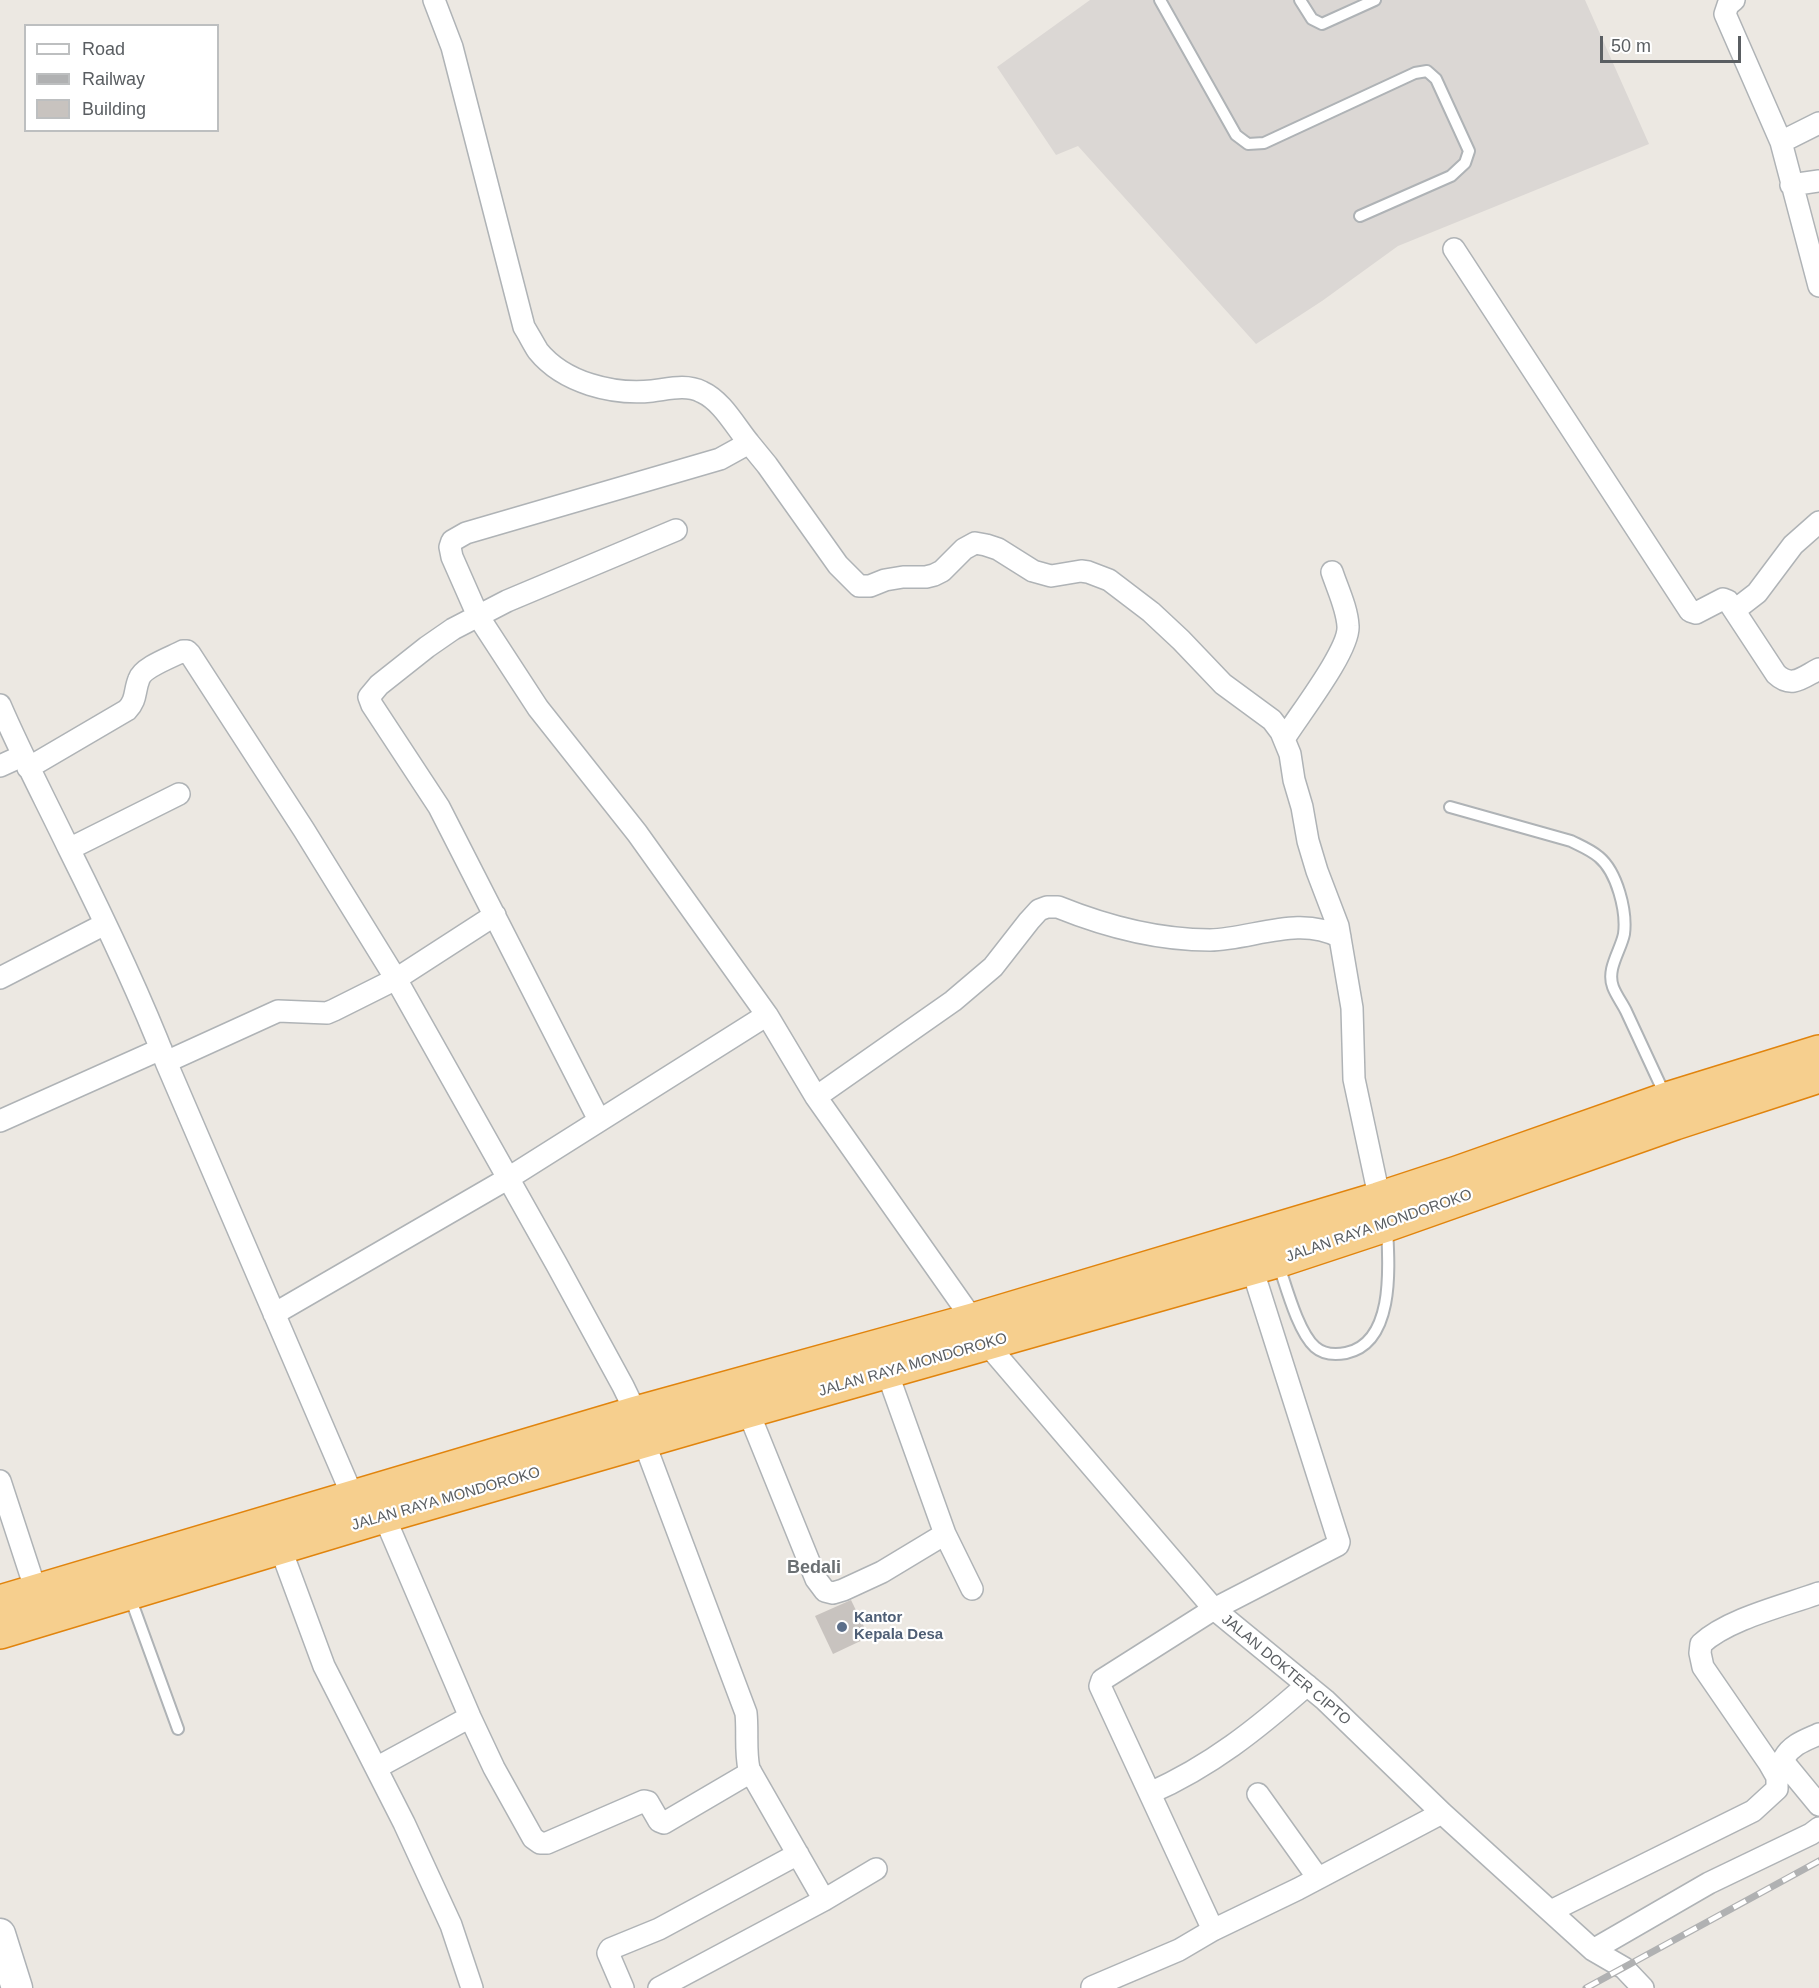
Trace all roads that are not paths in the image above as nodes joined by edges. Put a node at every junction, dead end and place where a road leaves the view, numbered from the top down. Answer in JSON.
{"nodes":[{"id":1,"x":434,"y":0,"type":"edge"},
{"id":2,"x":1160,"y":0,"type":"edge"},
{"id":3,"x":1300,"y":0,"type":"edge"},
{"id":4,"x":1375,"y":0,"type":"edge"},
{"id":5,"x":1734,"y":0,"type":"edge"},
{"id":6,"x":1819,"y":123,"type":"edge"},
{"id":7,"x":1781,"y":142,"type":"junction"},
{"id":8,"x":1819,"y":182,"type":"edge"},
{"id":9,"x":1791,"y":185,"type":"junction"},
{"id":10,"x":1360,"y":216,"type":"dead end"},
{"id":11,"x":1454,"y":249,"type":"dead end"},
{"id":12,"x":1819,"y":286,"type":"edge"},
{"id":13,"x":749,"y":443,"type":"junction"},
{"id":14,"x":1819,"y":522,"type":"edge"},
{"id":15,"x":676,"y":530,"type":"dead end"},
{"id":16,"x":1332,"y":572,"type":"dead end"},
{"id":17,"x":1735,"y":610,"type":"junction"},
{"id":18,"x":481,"y":614,"type":"junction"},
{"id":19,"x":1819,"y":669,"type":"edge"},
{"id":20,"x":0,"y":705,"type":"edge"},
{"id":21,"x":1287,"y":747,"type":"junction"},
{"id":22,"x":25,"y":762,"type":"junction"},
{"id":23,"x":0,"y":766,"type":"edge"},
{"id":24,"x":179,"y":794,"type":"dead end"},
{"id":25,"x":1450,"y":807,"type":"dead end"},
{"id":26,"x":69,"y":849,"type":"junction"},
{"id":27,"x":495,"y":915,"type":"junction"},
{"id":28,"x":105,"y":924,"type":"junction"},
{"id":29,"x":1340,"y":937,"type":"junction"},
{"id":30,"x":0,"y":978,"type":"edge"},
{"id":31,"x":396,"y":979,"type":"junction"},
{"id":32,"x":767,"y":1015,"type":"junction"},
{"id":33,"x":1819,"y":1052,"type":"edge"},
{"id":34,"x":163,"y":1055,"type":"junction"},
{"id":35,"x":1819,"y":1076,"type":"edge"},
{"id":36,"x":816,"y":1097,"type":"junction"},
{"id":37,"x":1671,"y":1111,"type":"junction"},
{"id":38,"x":599,"y":1120,"type":"junction"},
{"id":39,"x":0,"y":1121,"type":"edge"},
{"id":40,"x":507,"y":1179,"type":"junction"},
{"id":41,"x":1382,"y":1212,"type":"junction"},
{"id":42,"x":1267,"y":1251,"type":"junction"},
{"id":43,"x":274,"y":1314,"type":"junction"},
{"id":44,"x":980,"y":1332,"type":"junction"},
{"id":45,"x":887,"y":1372,"type":"junction"},
{"id":46,"x":748,"y":1411,"type":"junction"},
{"id":47,"x":640,"y":1427,"type":"junction"},
{"id":48,"x":0,"y":1481,"type":"edge"},
{"id":49,"x":447,"y":1484,"type":"junction"},
{"id":50,"x":353,"y":1497,"type":"junction"},
{"id":51,"x":384,"y":1516,"type":"junction"},
{"id":52,"x":945,"y":1534,"type":"junction"},
{"id":53,"x":280,"y":1547,"type":"junction"},
{"id":54,"x":972,"y":1589,"type":"dead end"},
{"id":55,"x":36,"y":1591,"type":"junction"},
{"id":56,"x":1819,"y":1593,"type":"edge"},
{"id":57,"x":129,"y":1594,"type":"junction"},
{"id":58,"x":0,"y":1602,"type":"edge"},
{"id":59,"x":1214,"y":1609,"type":"junction"},
{"id":60,"x":0,"y":1632,"type":"edge"},
{"id":61,"x":1307,"y":1685,"type":"junction"},
{"id":62,"x":470,"y":1717,"type":"junction"},
{"id":63,"x":178,"y":1729,"type":"dead end"},
{"id":64,"x":1819,"y":1734,"type":"edge"},
{"id":65,"x":375,"y":1768,"type":"junction"},
{"id":66,"x":751,"y":1772,"type":"junction"},
{"id":67,"x":1150,"y":1793,"type":"junction"},
{"id":68,"x":1258,"y":1794,"type":"dead end"},
{"id":69,"x":1819,"y":1804,"type":"edge"},
{"id":70,"x":1442,"y":1813,"type":"junction"},
{"id":71,"x":1819,"y":1828,"type":"edge"},
{"id":72,"x":798,"y":1854,"type":"junction"},
{"id":73,"x":876,"y":1869,"type":"dead end"},
{"id":74,"x":1318,"y":1878,"type":"junction"},
{"id":75,"x":824,"y":1900,"type":"junction"},
{"id":76,"x":1551,"y":1911,"type":"junction"},
{"id":77,"x":1213,"y":1930,"type":"junction"},
{"id":78,"x":0,"y":1934,"type":"edge"},
{"id":79,"x":1593,"y":1950,"type":"junction"},
{"id":80,"x":1092,"y":1987,"type":"edge"},
{"id":81,"x":17,"y":1988,"type":"edge"},
{"id":82,"x":471,"y":1988,"type":"edge"},
{"id":83,"x":623,"y":1988,"type":"edge"},
{"id":84,"x":659,"y":1988,"type":"edge"},
{"id":85,"x":1642,"y":1988,"type":"edge"}],
"edges":[{"from":1,"to":13,"type":"street"},
{"from":2,"to":10,"type":"lane"},
{"from":3,"to":4,"type":"lane"},
{"from":5,"to":7,"type":"street"},
{"from":6,"to":7,"type":"street"},
{"from":7,"to":9,"type":"street"},
{"from":8,"to":9,"type":"street"},
{"from":9,"to":12,"type":"street"},
{"from":11,"to":17,"type":"street"},
{"from":13,"to":18,"type":"street","name":"JALAN DOKTER CIPTO"},
{"from":13,"to":21,"type":"street"},
{"from":14,"to":17,"type":"street"},
{"from":15,"to":18,"type":"street"},
{"from":16,"to":21,"type":"street"},
{"from":17,"to":19,"type":"street"},
{"from":18,"to":27,"type":"street"},
{"from":18,"to":32,"type":"street","name":"JALAN DOKTER CIPTO"},
{"from":20,"to":22,"type":"street"},
{"from":21,"to":29,"type":"street"},
{"from":22,"to":23,"type":"street"},
{"from":22,"to":26,"type":"street"},
{"from":22,"to":31,"type":"street"},
{"from":24,"to":26,"type":"street"},
{"from":25,"to":37,"type":"lane"},
{"from":26,"to":28,"type":"street"},
{"from":27,"to":31,"type":"street"},
{"from":27,"to":38,"type":"street"},
{"from":28,"to":30,"type":"street"},
{"from":28,"to":34,"type":"street"},
{"from":29,"to":36,"type":"street"},
{"from":29,"to":41,"type":"street"},
{"from":31,"to":34,"type":"street"},
{"from":31,"to":40,"type":"street"},
{"from":32,"to":36,"type":"street","name":"JALAN DOKTER CIPTO"},
{"from":32,"to":38,"type":"street"},
{"from":33,"to":37,"type":"highway","name":"JALAN RAYA MONDOROKO"},
{"from":34,"to":39,"type":"street"},
{"from":34,"to":43,"type":"street"},
{"from":35,"to":37,"type":"highway","name":"JALAN RAYA MONDOROKO"},
{"from":36,"to":44,"type":"street","name":"JALAN DOKTER CIPTO"},
{"from":37,"to":41,"type":"highway","name":"JALAN RAYA MONDOROKO"},
{"from":38,"to":40,"type":"street"},
{"from":40,"to":43,"type":"street"},
{"from":40,"to":47,"type":"street"},
{"from":41,"to":42,"type":"highway","name":"JALAN RAYA MONDOROKO"},
{"from":41,"to":42,"type":"lane"},
{"from":42,"to":44,"type":"highway","name":"JALAN RAYA MONDOROKO"},
{"from":42,"to":59,"type":"street"},
{"from":43,"to":50,"type":"street"},
{"from":44,"to":45,"type":"highway","name":"JALAN RAYA MONDOROKO"},
{"from":44,"to":47,"type":"highway","name":"JALAN RAYA MONDOROKO"},
{"from":44,"to":59,"type":"street","name":"JALAN DOKTER CIPTO"},
{"from":45,"to":46,"type":"highway","name":"JALAN RAYA MONDOROKO"},
{"from":45,"to":52,"type":"street"},
{"from":46,"to":47,"type":"highway","name":"JALAN RAYA MONDOROKO"},
{"from":46,"to":52,"type":"street"},
{"from":47,"to":49,"type":"highway","name":"JALAN RAYA MONDOROKO"},
{"from":47,"to":66,"type":"street"},
{"from":48,"to":55,"type":"street"},
{"from":49,"to":50,"type":"highway","name":"JALAN RAYA MONDOROKO"},
{"from":49,"to":51,"type":"highway","name":"JALAN RAYA MONDOROKO"},
{"from":50,"to":55,"type":"highway","name":"JALAN RAYA MONDOROKO"},
{"from":51,"to":53,"type":"highway","name":"JALAN RAYA MONDOROKO"},
{"from":51,"to":62,"type":"street"},
{"from":52,"to":54,"type":"street"},
{"from":53,"to":57,"type":"highway","name":"JALAN RAYA MONDOROKO"},
{"from":53,"to":65,"type":"street"},
{"from":55,"to":58,"type":"highway","name":"JALAN RAYA MONDOROKO"},
{"from":56,"to":76,"type":"street"},
{"from":57,"to":60,"type":"highway","name":"JALAN RAYA MONDOROKO"},
{"from":57,"to":63,"type":"lane"},
{"from":59,"to":61,"type":"street","name":"JALAN DOKTER CIPTO"},
{"from":59,"to":67,"type":"street"},
{"from":61,"to":67,"type":"street"},
{"from":61,"to":70,"type":"street","name":"JALAN DOKTER CIPTO"},
{"from":62,"to":65,"type":"street"},
{"from":62,"to":66,"type":"street"},
{"from":64,"to":69,"type":"street"},
{"from":65,"to":82,"type":"street"},
{"from":66,"to":72,"type":"street"},
{"from":67,"to":77,"type":"street"},
{"from":68,"to":74,"type":"street"},
{"from":70,"to":74,"type":"street"},
{"from":70,"to":76,"type":"street","name":"JALAN DOKTER CIPTO"},
{"from":71,"to":79,"type":"street"},
{"from":72,"to":75,"type":"street"},
{"from":72,"to":83,"type":"street"},
{"from":73,"to":75,"type":"street"},
{"from":74,"to":77,"type":"street"},
{"from":75,"to":84,"type":"street"},
{"from":76,"to":79,"type":"street","name":"JALAN DOKTER CIPTO"},
{"from":77,"to":80,"type":"street"},
{"from":78,"to":81,"type":"street"},
{"from":79,"to":85,"type":"street","name":"JALAN DOKTER CIPTO"}]}
